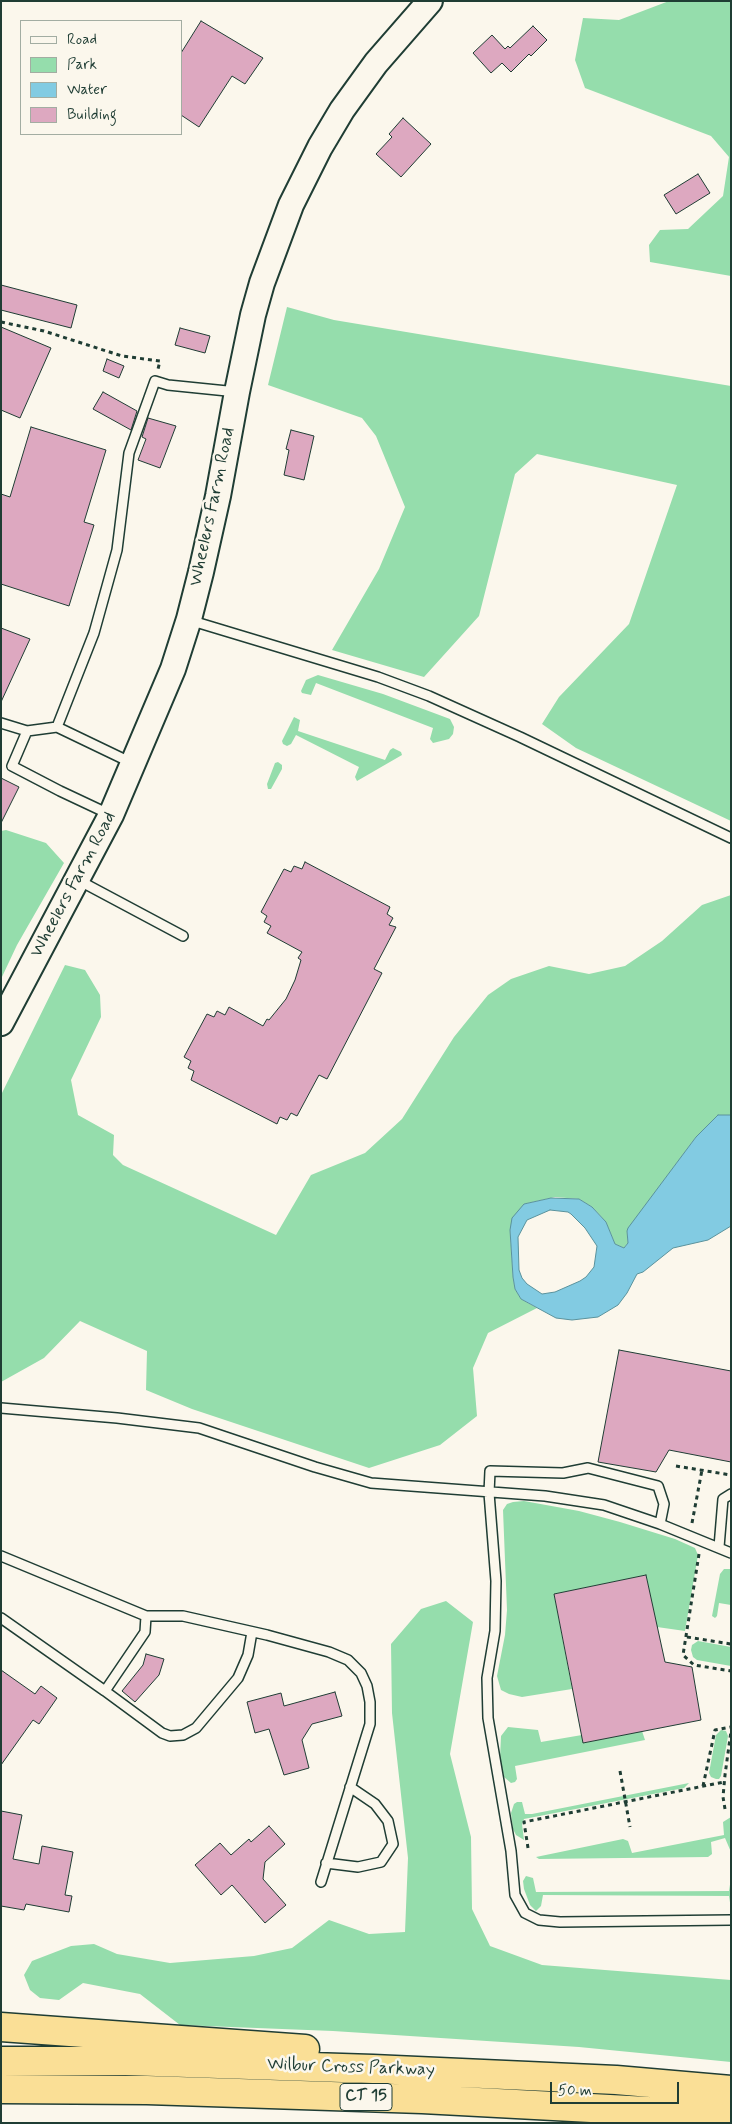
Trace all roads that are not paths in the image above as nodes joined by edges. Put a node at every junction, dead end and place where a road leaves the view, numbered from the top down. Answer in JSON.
{"nodes":[{"id":1,"x":430,"y":1,"type":"edge"},
{"id":2,"x":237,"y":392,"type":"junction"},
{"id":3,"x":189,"y":619,"type":"junction"},
{"id":4,"x":1,"y":723,"type":"edge"},
{"id":5,"x":57,"y":727,"type":"junction"},
{"id":6,"x":27,"y":731,"type":"junction"},
{"id":7,"x":134,"y":764,"type":"junction"},
{"id":8,"x":111,"y":815,"type":"junction"},
{"id":9,"x":731,"y":838,"type":"edge"},
{"id":10,"x":78,"y":880,"type":"junction"},
{"id":11,"x":183,"y":936,"type":"dead end"},
{"id":12,"x":1,"y":1023,"type":"edge"},
{"id":13,"x":1,"y":1408,"type":"edge"},
{"id":14,"x":489,"y":1493,"type":"junction"},
{"id":15,"x":731,"y":1494,"type":"edge"},
{"id":16,"x":660,"y":1524,"type":"junction"},
{"id":17,"x":719,"y":1547,"type":"junction"},
{"id":18,"x":731,"y":1553,"type":"edge"},
{"id":19,"x":1,"y":1556,"type":"edge"},
{"id":20,"x":146,"y":1616,"type":"junction"},
{"id":21,"x":1,"y":1618,"type":"edge"},
{"id":22,"x":252,"y":1632,"type":"junction"},
{"id":23,"x":105,"y":1691,"type":"junction"},
{"id":24,"x":350,"y":1787,"type":"junction"},
{"id":25,"x":326,"y":1863,"type":"junction"},
{"id":26,"x":321,"y":1882,"type":"dead end"},
{"id":27,"x":731,"y":1920,"type":"edge"},
{"id":28,"x":1,"y":2026,"type":"edge"},
{"id":29,"x":1,"y":2061,"type":"edge"},
{"id":30,"x":558,"y":2077,"type":"junction"},
{"id":31,"x":1,"y":2089,"type":"edge"},
{"id":32,"x":731,"y":2090,"type":"edge"},
{"id":33,"x":731,"y":2117,"type":"edge"}],
"edges":[{"from":1,"to":2,"type":"main road","name":"Wheelers Farm Road"},
{"from":2,"to":3,"type":"main road","name":"Wheelers Farm Road"},
{"from":2,"to":5,"type":"lane"},
{"from":3,"to":7,"type":"main road","name":"Wheelers Farm Road"},
{"from":3,"to":9,"type":"lane"},
{"from":4,"to":6,"type":"lane"},
{"from":5,"to":6,"type":"lane"},
{"from":5,"to":7,"type":"lane"},
{"from":6,"to":8,"type":"lane"},
{"from":7,"to":8,"type":"main road","name":"Wheelers Farm Road"},
{"from":8,"to":10,"type":"main road","name":"Wheelers Farm Road"},
{"from":10,"to":11,"type":"lane"},
{"from":10,"to":12,"type":"main road","name":"Wheelers Farm Road"},
{"from":13,"to":14,"type":"lane"},
{"from":14,"to":16,"type":"lane"},
{"from":14,"to":16,"type":"lane"},
{"from":14,"to":27,"type":"lane"},
{"from":15,"to":17,"type":"lane"},
{"from":16,"to":17,"type":"lane"},
{"from":17,"to":18,"type":"lane"},
{"from":19,"to":20,"type":"lane"},
{"from":20,"to":22,"type":"lane"},
{"from":20,"to":23,"type":"lane"},
{"from":21,"to":23,"type":"lane"},
{"from":22,"to":23,"type":"lane"},
{"from":22,"to":24,"type":"lane"},
{"from":24,"to":25,"type":"lane"},
{"from":24,"to":25,"type":"lane"},
{"from":25,"to":26,"type":"lane"},
{"from":28,"to":30,"type":"highway"},
{"from":29,"to":30,"type":"highway","name":"Wilbur Cross Parkway","number":"CT 15"},
{"from":30,"to":32,"type":"highway","name":"Wilbur Cross Parkway","number":"CT 15"},
{"from":31,"to":33,"type":"highway","name":"Wilbur Cross Parkway","number":"CT 15"}]}
